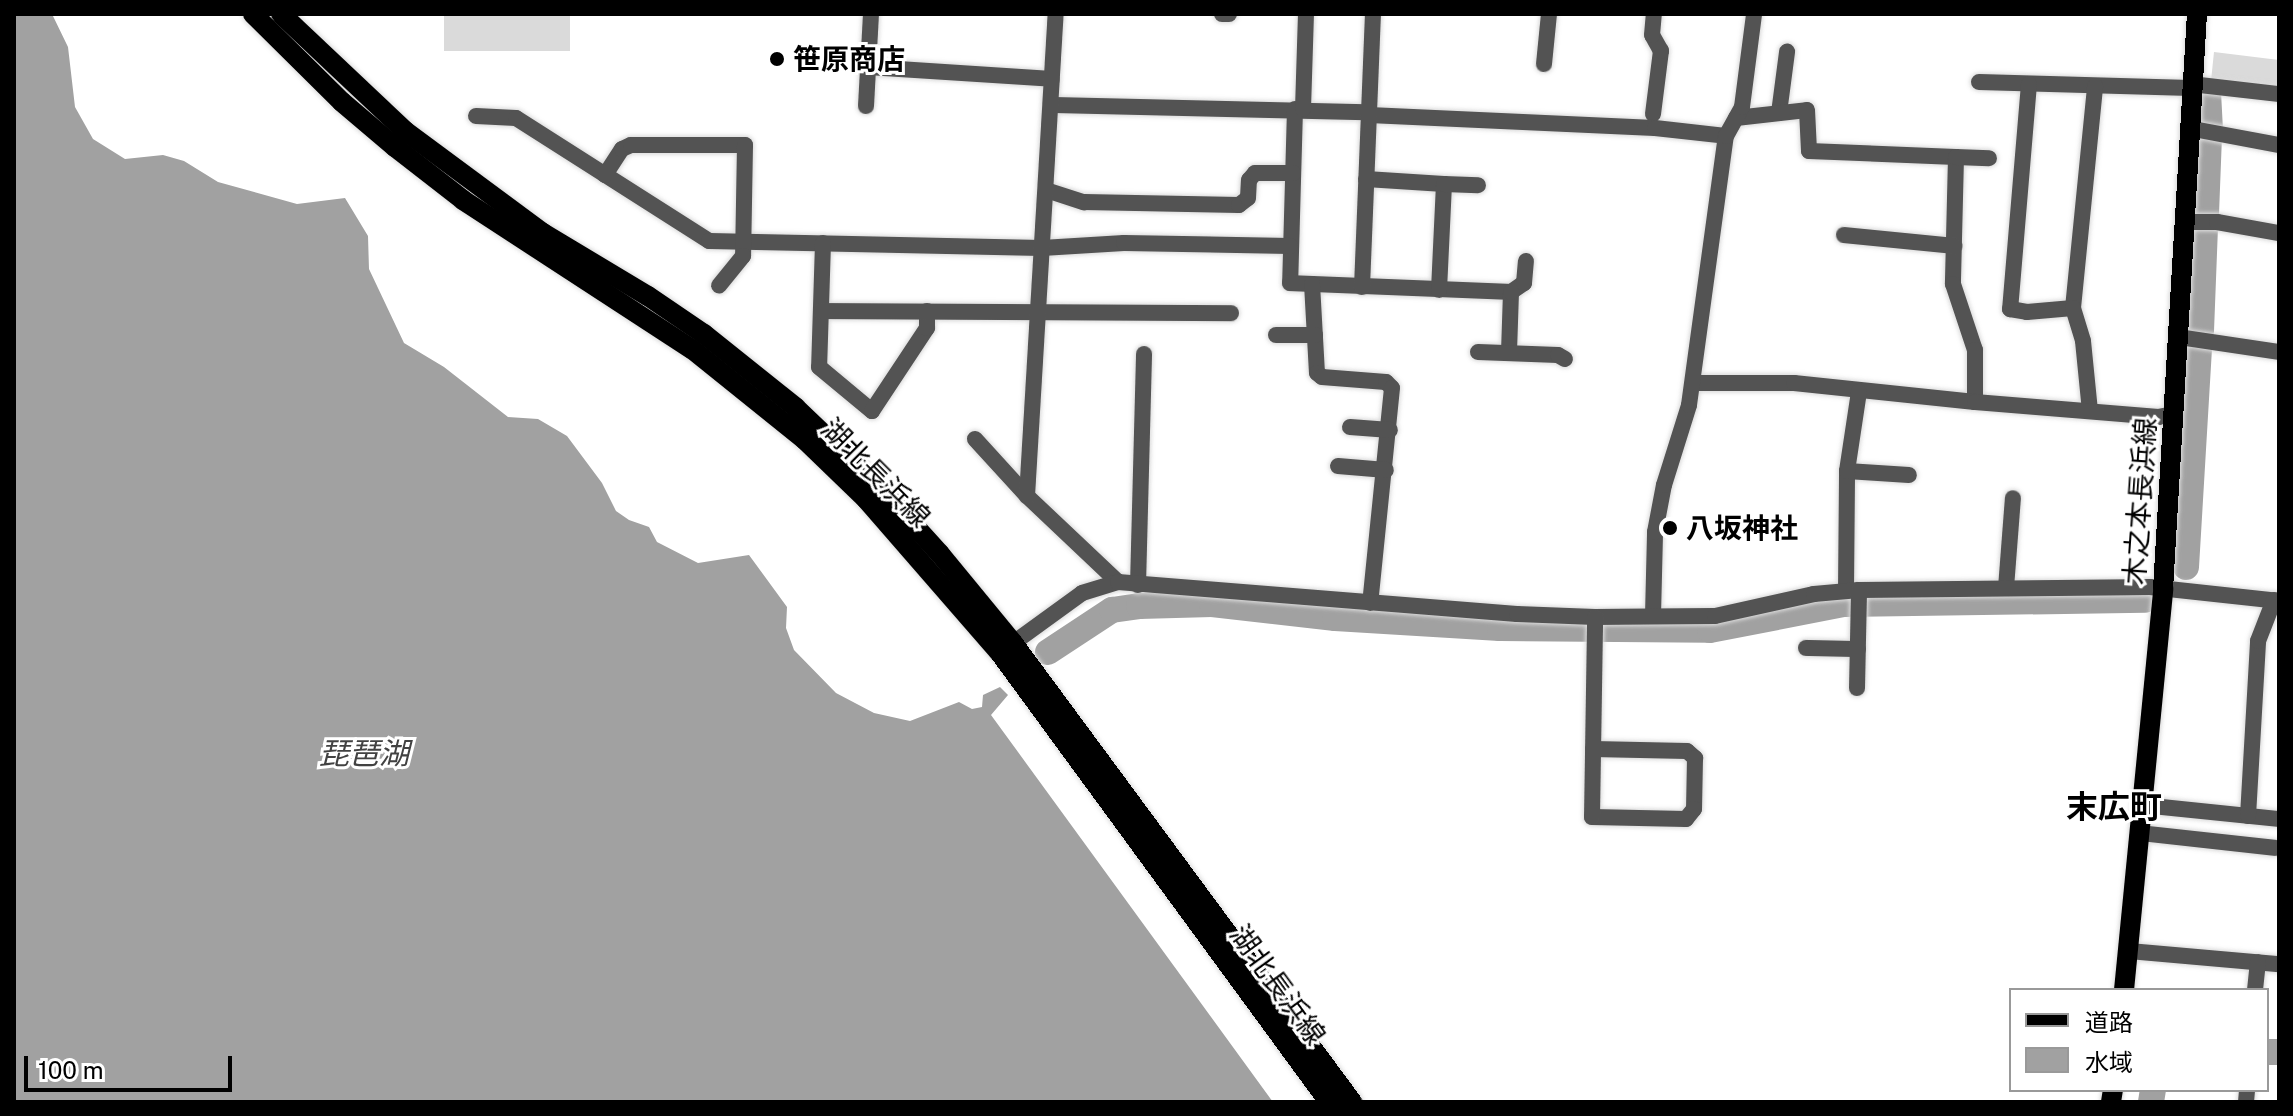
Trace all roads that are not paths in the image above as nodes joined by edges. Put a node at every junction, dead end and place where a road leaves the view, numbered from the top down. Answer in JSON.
{"nodes":[{"id":1,"x":253,"y":14,"type":"edge"},
{"id":2,"x":281,"y":14,"type":"edge"},
{"id":3,"x":871,"y":14,"type":"edge"},
{"id":4,"x":1047,"y":14,"type":"edge"},
{"id":5,"x":1056,"y":14,"type":"edge"},
{"id":6,"x":1222,"y":14,"type":"edge"},
{"id":7,"x":1229,"y":14,"type":"edge"},
{"id":8,"x":1306,"y":14,"type":"edge"},
{"id":9,"x":1373,"y":14,"type":"edge"},
{"id":10,"x":1549,"y":14,"type":"edge"},
{"id":11,"x":1654,"y":14,"type":"edge"},
{"id":12,"x":1754,"y":14,"type":"edge"},
{"id":13,"x":2197,"y":14,"type":"edge"},
{"id":14,"x":1787,"y":52,"type":"dead end"},
{"id":15,"x":1544,"y":64,"type":"dead end"},
{"id":16,"x":868,"y":67,"type":"junction"},
{"id":17,"x":1052,"y":79,"type":"junction"},
{"id":18,"x":1979,"y":82,"type":"dead end"},
{"id":19,"x":2029,"y":84,"type":"junction"},
{"id":20,"x":2095,"y":86,"type":"junction"},
{"id":21,"x":2191,"y":86,"type":"junction"},
{"id":22,"x":2279,"y":94,"type":"edge"},
{"id":23,"x":1051,"y":105,"type":"junction"},
{"id":24,"x":866,"y":106,"type":"dead end"},
{"id":25,"x":1299,"y":109,"type":"junction"},
{"id":26,"x":1369,"y":113,"type":"junction"},
{"id":27,"x":1779,"y":113,"type":"junction"},
{"id":28,"x":1653,"y":114,"type":"dead end"},
{"id":29,"x":476,"y":116,"type":"dead end"},
{"id":30,"x":1736,"y":118,"type":"junction"},
{"id":31,"x":2188,"y":128,"type":"junction"},
{"id":32,"x":1726,"y":136,"type":"junction"},
{"id":33,"x":2279,"y":145,"type":"edge"},
{"id":34,"x":1956,"y":157,"type":"junction"},
{"id":35,"x":1989,"y":158,"type":"dead end"},
{"id":36,"x":1293,"y":173,"type":"junction"},
{"id":37,"x":605,"y":175,"type":"junction"},
{"id":38,"x":1366,"y":179,"type":"junction"},
{"id":39,"x":1444,"y":184,"type":"junction"},
{"id":40,"x":1478,"y":185,"type":"dead end"},
{"id":41,"x":1046,"y":190,"type":"junction"},
{"id":42,"x":2184,"y":222,"type":"junction"},
{"id":43,"x":2279,"y":233,"type":"edge"},
{"id":44,"x":1844,"y":235,"type":"dead end"},
{"id":45,"x":743,"y":242,"type":"junction"},
{"id":46,"x":823,"y":243,"type":"junction"},
{"id":47,"x":1290,"y":246,"type":"junction"},
{"id":48,"x":1954,"y":246,"type":"junction"},
{"id":49,"x":1042,"y":248,"type":"junction"},
{"id":50,"x":1526,"y":261,"type":"dead end"},
{"id":51,"x":1312,"y":284,"type":"junction"},
{"id":52,"x":719,"y":286,"type":"dead end"},
{"id":53,"x":1362,"y":287,"type":"junction"},
{"id":54,"x":1439,"y":290,"type":"junction"},
{"id":55,"x":1511,"y":292,"type":"junction"},
{"id":56,"x":2073,"y":308,"type":"junction"},
{"id":57,"x":821,"y":311,"type":"junction"},
{"id":58,"x":927,"y":311,"type":"junction"},
{"id":59,"x":1038,"y":313,"type":"junction"},
{"id":60,"x":1231,"y":313,"type":"dead end"},
{"id":61,"x":1276,"y":335,"type":"dead end"},
{"id":62,"x":1315,"y":335,"type":"junction"},
{"id":63,"x":2179,"y":337,"type":"junction"},
{"id":64,"x":1478,"y":352,"type":"dead end"},
{"id":65,"x":1509,"y":352,"type":"junction"},
{"id":66,"x":2279,"y":352,"type":"edge"},
{"id":67,"x":1144,"y":354,"type":"dead end"},
{"id":68,"x":1565,"y":359,"type":"dead end"},
{"id":69,"x":1693,"y":383,"type":"junction"},
{"id":70,"x":1859,"y":392,"type":"junction"},
{"id":71,"x":1975,"y":402,"type":"junction"},
{"id":72,"x":2090,"y":411,"type":"junction"},
{"id":73,"x":2174,"y":414,"type":"junction"},
{"id":74,"x":1350,"y":427,"type":"dead end"},
{"id":75,"x":1390,"y":430,"type":"junction"},
{"id":76,"x":975,"y":439,"type":"dead end"},
{"id":77,"x":1338,"y":466,"type":"dead end"},
{"id":78,"x":1386,"y":470,"type":"junction"},
{"id":79,"x":1847,"y":471,"type":"junction"},
{"id":80,"x":1909,"y":475,"type":"dead end"},
{"id":81,"x":1027,"y":496,"type":"junction"},
{"id":82,"x":2013,"y":498,"type":"dead end"},
{"id":83,"x":1118,"y":582,"type":"junction"},
{"id":84,"x":1138,"y":585,"type":"junction"},
{"id":85,"x":2006,"y":588,"type":"junction"},
{"id":86,"x":2163,"y":589,"type":"junction"},
{"id":87,"x":1856,"y":596,"type":"junction"},
{"id":88,"x":2277,"y":600,"type":"edge"},
{"id":89,"x":1370,"y":603,"type":"junction"},
{"id":90,"x":1653,"y":616,"type":"junction"},
{"id":91,"x":1595,"y":625,"type":"junction"},
{"id":92,"x":1006,"y":648,"type":"junction"},
{"id":93,"x":1806,"y":648,"type":"dead end"},
{"id":94,"x":1858,"y":649,"type":"junction"},
{"id":95,"x":1857,"y":688,"type":"dead end"},
{"id":96,"x":1593,"y":749,"type":"junction"},
{"id":97,"x":2143,"y":805,"type":"junction"},
{"id":98,"x":2248,"y":816,"type":"junction"},
{"id":99,"x":2279,"y":819,"type":"edge"},
{"id":100,"x":2140,"y":833,"type":"junction"},
{"id":101,"x":2275,"y":848,"type":"dead end"},
{"id":102,"x":2129,"y":951,"type":"junction"},
{"id":103,"x":2258,"y":962,"type":"junction"},
{"id":104,"x":2279,"y":964,"type":"edge"},
{"id":105,"x":2124,"y":988,"type":"edge"},
{"id":106,"x":2255,"y":988,"type":"edge"},
{"id":107,"x":1329,"y":1102,"type":"edge"},
{"id":108,"x":1352,"y":1102,"type":"edge"}],
"edges":[{"from":1,"to":92,"type":"main road","name":"湖北長浜線"},
{"from":2,"to":92,"type":"main road","name":"湖北長浜線"},
{"from":3,"to":16,"type":"street"},
{"from":4,"to":5,"type":"street"},
{"from":5,"to":17,"type":"street"},
{"from":6,"to":7,"type":"street"},
{"from":8,"to":25,"type":"street"},
{"from":9,"to":26,"type":"street"},
{"from":10,"to":15,"type":"street"},
{"from":11,"to":28,"type":"street"},
{"from":12,"to":30,"type":"street"},
{"from":13,"to":21,"type":"main road","name":"木之本長浜線"},
{"from":14,"to":27,"type":"street"},
{"from":16,"to":17,"type":"street"},
{"from":16,"to":24,"type":"street"},
{"from":17,"to":23,"type":"street"},
{"from":18,"to":19,"type":"street"},
{"from":19,"to":20,"type":"street"},
{"from":19,"to":56,"type":"street"},
{"from":20,"to":21,"type":"street"},
{"from":20,"to":56,"type":"street"},
{"from":21,"to":22,"type":"street"},
{"from":21,"to":31,"type":"main road","name":"木之本長浜線"},
{"from":23,"to":25,"type":"street"},
{"from":23,"to":41,"type":"street"},
{"from":25,"to":26,"type":"street"},
{"from":25,"to":36,"type":"street"},
{"from":26,"to":32,"type":"street"},
{"from":26,"to":38,"type":"street"},
{"from":27,"to":30,"type":"street"},
{"from":27,"to":34,"type":"street"},
{"from":29,"to":37,"type":"street"},
{"from":30,"to":32,"type":"street"},
{"from":31,"to":33,"type":"street"},
{"from":31,"to":42,"type":"main road","name":"木之本長浜線"},
{"from":32,"to":69,"type":"street"},
{"from":34,"to":35,"type":"street"},
{"from":34,"to":48,"type":"street"},
{"from":36,"to":41,"type":"street"},
{"from":36,"to":47,"type":"street"},
{"from":37,"to":45,"type":"street"},
{"from":37,"to":45,"type":"street"},
{"from":38,"to":39,"type":"street"},
{"from":38,"to":53,"type":"street"},
{"from":39,"to":40,"type":"street"},
{"from":39,"to":54,"type":"street"},
{"from":41,"to":49,"type":"street"},
{"from":42,"to":43,"type":"street"},
{"from":42,"to":63,"type":"main road","name":"木之本長浜線"},
{"from":44,"to":48,"type":"street"},
{"from":45,"to":46,"type":"street"},
{"from":45,"to":52,"type":"street"},
{"from":46,"to":49,"type":"street"},
{"from":46,"to":57,"type":"street"},
{"from":47,"to":49,"type":"street"},
{"from":47,"to":51,"type":"street"},
{"from":48,"to":71,"type":"street"},
{"from":49,"to":59,"type":"street"},
{"from":50,"to":55,"type":"street"},
{"from":51,"to":53,"type":"street"},
{"from":51,"to":62,"type":"street"},
{"from":53,"to":54,"type":"street"},
{"from":54,"to":55,"type":"street"},
{"from":55,"to":65,"type":"street"},
{"from":56,"to":72,"type":"street"},
{"from":57,"to":58,"type":"street"},
{"from":57,"to":58,"type":"street"},
{"from":58,"to":59,"type":"street"},
{"from":59,"to":60,"type":"street"},
{"from":59,"to":81,"type":"street"},
{"from":61,"to":62,"type":"street"},
{"from":62,"to":75,"type":"street"},
{"from":63,"to":66,"type":"street"},
{"from":63,"to":73,"type":"main road","name":"木之本長浜線"},
{"from":64,"to":65,"type":"street"},
{"from":65,"to":68,"type":"street"},
{"from":67,"to":84,"type":"street"},
{"from":69,"to":70,"type":"street"},
{"from":69,"to":90,"type":"street"},
{"from":70,"to":71,"type":"street"},
{"from":70,"to":79,"type":"street"},
{"from":71,"to":72,"type":"street"},
{"from":72,"to":73,"type":"street"},
{"from":73,"to":86,"type":"main road","name":"木之本長浜線"},
{"from":74,"to":75,"type":"street"},
{"from":75,"to":78,"type":"street"},
{"from":76,"to":81,"type":"street"},
{"from":77,"to":78,"type":"street"},
{"from":78,"to":89,"type":"street"},
{"from":79,"to":80,"type":"street"},
{"from":79,"to":87,"type":"street"},
{"from":81,"to":83,"type":"street"},
{"from":82,"to":85,"type":"street"},
{"from":83,"to":84,"type":"street"},
{"from":83,"to":92,"type":"street"},
{"from":84,"to":89,"type":"street"},
{"from":85,"to":86,"type":"street"},
{"from":85,"to":87,"type":"street"},
{"from":86,"to":88,"type":"street"},
{"from":86,"to":97,"type":"main road","name":"木之本長浜線"},
{"from":87,"to":90,"type":"street"},
{"from":87,"to":94,"type":"street"},
{"from":88,"to":98,"type":"street"},
{"from":89,"to":91,"type":"street"},
{"from":90,"to":91,"type":"street"},
{"from":91,"to":96,"type":"street"},
{"from":92,"to":107,"type":"main road","name":"湖北長浜線"},
{"from":92,"to":108,"type":"main road","name":"湖北長浜線"},
{"from":93,"to":94,"type":"street"},
{"from":94,"to":95,"type":"street"},
{"from":96,"to":96,"type":"street"},
{"from":97,"to":98,"type":"street"},
{"from":97,"to":100,"type":"main road","name":"木之本長浜線"},
{"from":98,"to":99,"type":"street"},
{"from":100,"to":101,"type":"street"},
{"from":100,"to":102,"type":"main road","name":"木之本長浜線"},
{"from":102,"to":103,"type":"street"},
{"from":102,"to":105,"type":"main road","name":"木之本長浜線"},
{"from":103,"to":104,"type":"street"},
{"from":103,"to":106,"type":"street"}]}
